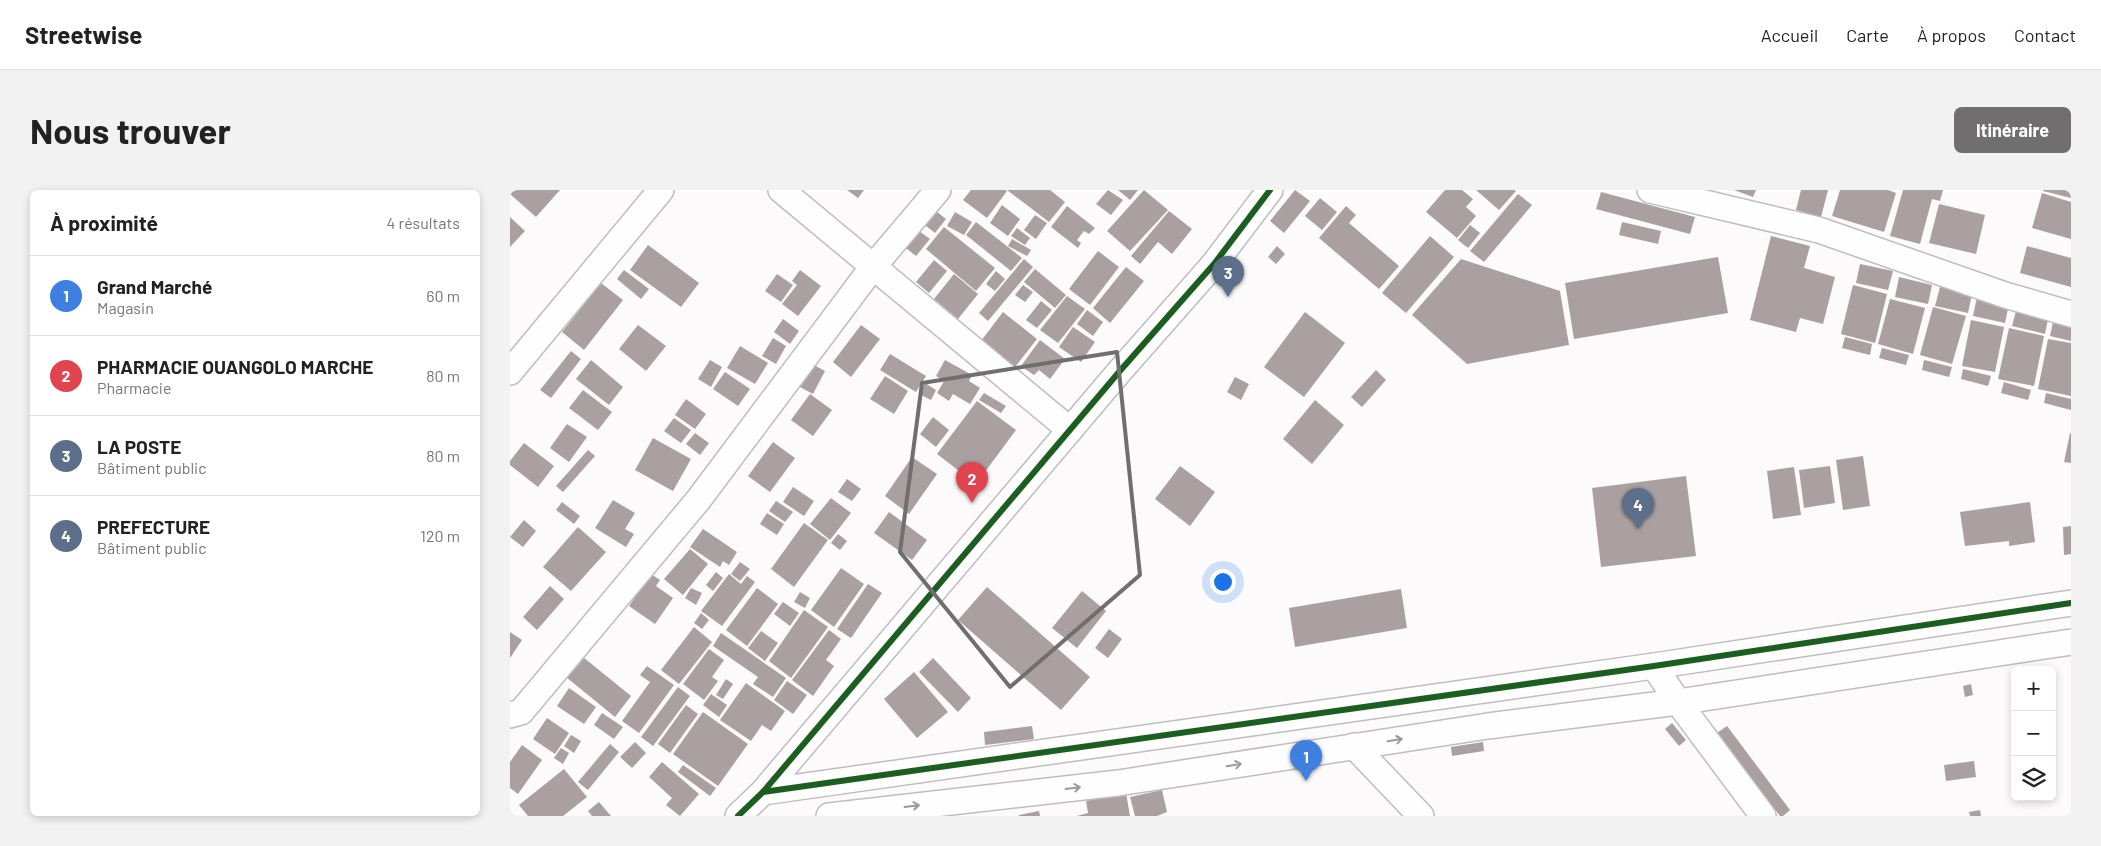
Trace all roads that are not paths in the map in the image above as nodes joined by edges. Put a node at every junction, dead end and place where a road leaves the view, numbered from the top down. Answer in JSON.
{"nodes":[{"id":1,"x":661,"y":190,"type":"edge"},
{"id":2,"x":781,"y":190,"type":"edge"},
{"id":3,"x":938,"y":190,"type":"edge"},
{"id":4,"x":1270,"y":190,"type":"edge"},
{"id":5,"x":1650,"y":190,"type":"edge"},
{"id":6,"x":872,"y":268,"type":"junction"},
{"id":7,"x":2071,"y":314,"type":"edge"},
{"id":8,"x":510,"y":372,"type":"edge"},
{"id":9,"x":1070,"y":430,"type":"junction"},
{"id":10,"x":2071,"y":604,"type":"edge"},
{"id":11,"x":2071,"y":642,"type":"edge"},
{"id":12,"x":1654,"y":666,"type":"junction"},
{"id":13,"x":1678,"y":702,"type":"junction"},
{"id":14,"x":510,"y":715,"type":"edge"},
{"id":15,"x":1354,"y":746,"type":"junction"},
{"id":16,"x":764,"y":792,"type":"junction"},
{"id":17,"x":738,"y":816,"type":"edge"},
{"id":18,"x":829,"y":816,"type":"edge"},
{"id":19,"x":1421,"y":816,"type":"edge"},
{"id":20,"x":1763,"y":816,"type":"edge"}],
"edges":[{"from":1,"to":8,"type":"street"},
{"from":2,"to":6,"type":"street"},
{"from":3,"to":6,"type":"street"},
{"from":4,"to":9,"type":"street"},
{"from":5,"to":7,"type":"street"},
{"from":6,"to":9,"type":"street"},
{"from":6,"to":14,"type":"street"},
{"from":9,"to":16,"type":"street"},
{"from":10,"to":12,"type":"street"},
{"from":11,"to":13,"type":"street"},
{"from":12,"to":13,"type":"street"},
{"from":12,"to":16,"type":"street"},
{"from":15,"to":13,"type":"street","one_way":true},
{"from":13,"to":20,"type":"street"},
{"from":18,"to":15,"type":"street","one_way":true},
{"from":15,"to":19,"type":"street"},
{"from":16,"to":17,"type":"street"}]}
